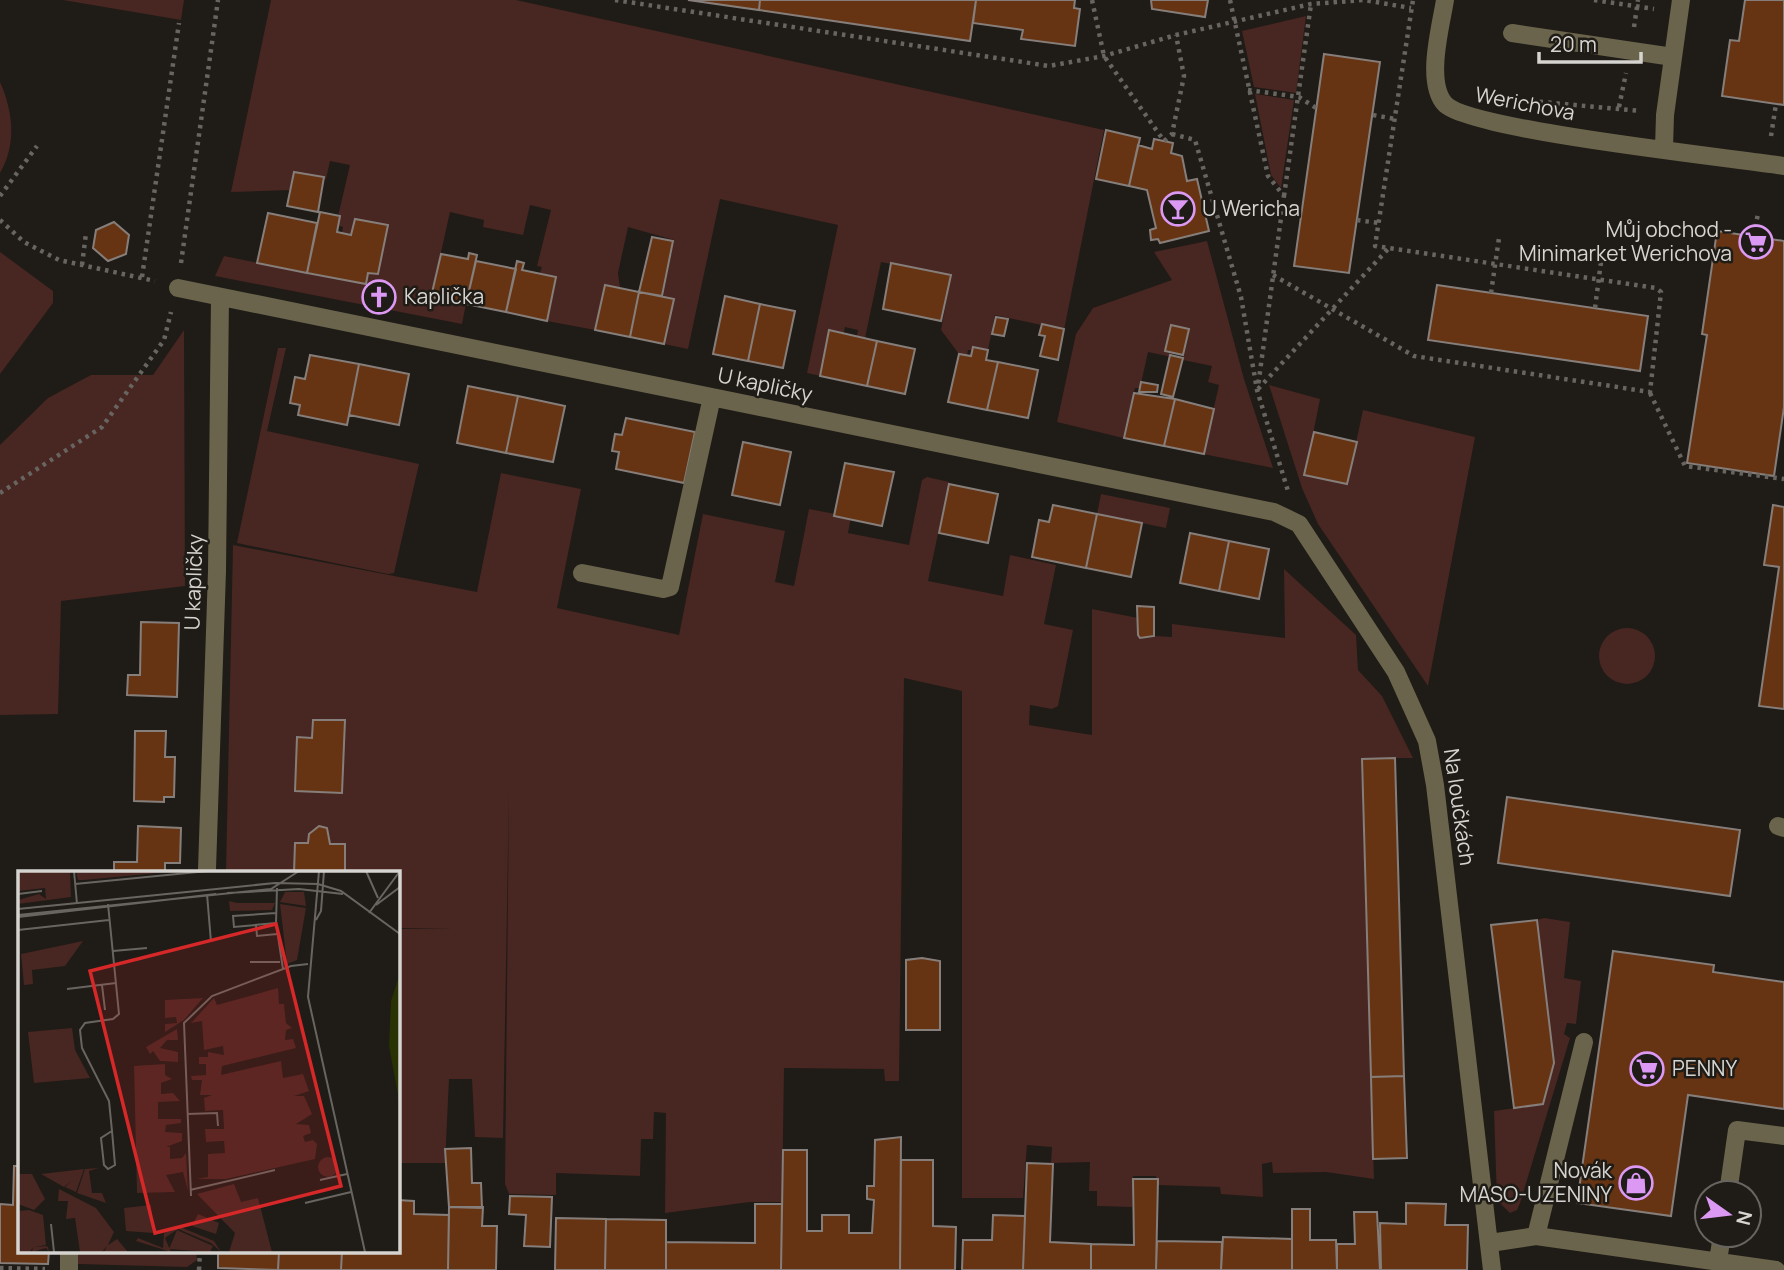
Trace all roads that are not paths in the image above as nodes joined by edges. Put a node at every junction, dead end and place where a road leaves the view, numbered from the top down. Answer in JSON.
{"nodes":[{"id":1,"x":1445,"y":0,"type":"edge"},
{"id":2,"x":1680,"y":6,"type":"edge"},
{"id":3,"x":1512,"y":33,"type":"dead end"},
{"id":4,"x":1673,"y":57,"type":"junction"},
{"id":5,"x":1664,"y":148,"type":"junction"},
{"id":6,"x":1784,"y":166,"type":"edge"},
{"id":7,"x":178,"y":288,"type":"road end"},
{"id":8,"x":220,"y":296,"type":"junction"},
{"id":9,"x":712,"y":397,"type":"junction"},
{"id":10,"x":1298,"y":524,"type":"joint"},
{"id":11,"x":582,"y":573,"type":"dead end"},
{"id":12,"x":207,"y":869,"type":"dead end"},
{"id":13,"x":1584,"y":1042,"type":"dead end"},
{"id":14,"x":1784,"y":1136,"type":"edge"},
{"id":15,"x":1730,"y":1179,"type":"edge"},
{"id":16,"x":1536,"y":1236,"type":"junction"},
{"id":17,"x":1490,"y":1243,"type":"junction"},
{"id":18,"x":1720,"y":1249,"type":"edge"},
{"id":19,"x":69,"y":1252,"type":"edge"},
{"id":20,"x":1718,"y":1261,"type":"junction"},
{"id":21,"x":69,"y":1270,"type":"edge"},
{"id":22,"x":1492,"y":1270,"type":"edge"},
{"id":23,"x":1776,"y":1270,"type":"edge"}],
"edges":[{"from":1,"to":5,"type":"street","name":"Werichova"},
{"from":2,"to":4,"type":"street"},
{"from":3,"to":4,"type":"street"},
{"from":4,"to":5,"type":"street"},
{"from":5,"to":6,"type":"street","name":"Werichova"},
{"from":7,"to":8,"type":"street","name":"U kapličky"},
{"from":8,"to":9,"type":"street","name":"U kapličky"},
{"from":8,"to":12,"type":"street","name":"U kapličky"},
{"from":9,"to":10,"type":"street","name":"U kapličky"},
{"from":9,"to":11,"type":"street"},
{"from":10,"to":17,"type":"street","name":"Na loučkách"},
{"from":13,"to":16,"type":"street"},
{"from":14,"to":15,"type":"street"},
{"from":16,"to":17,"type":"street"},
{"from":16,"to":20,"type":"street"},
{"from":17,"to":22,"type":"street","name":"Na loučkách"},
{"from":18,"to":20,"type":"street"},
{"from":19,"to":21,"type":"street"},
{"from":20,"to":23,"type":"street"}]}
